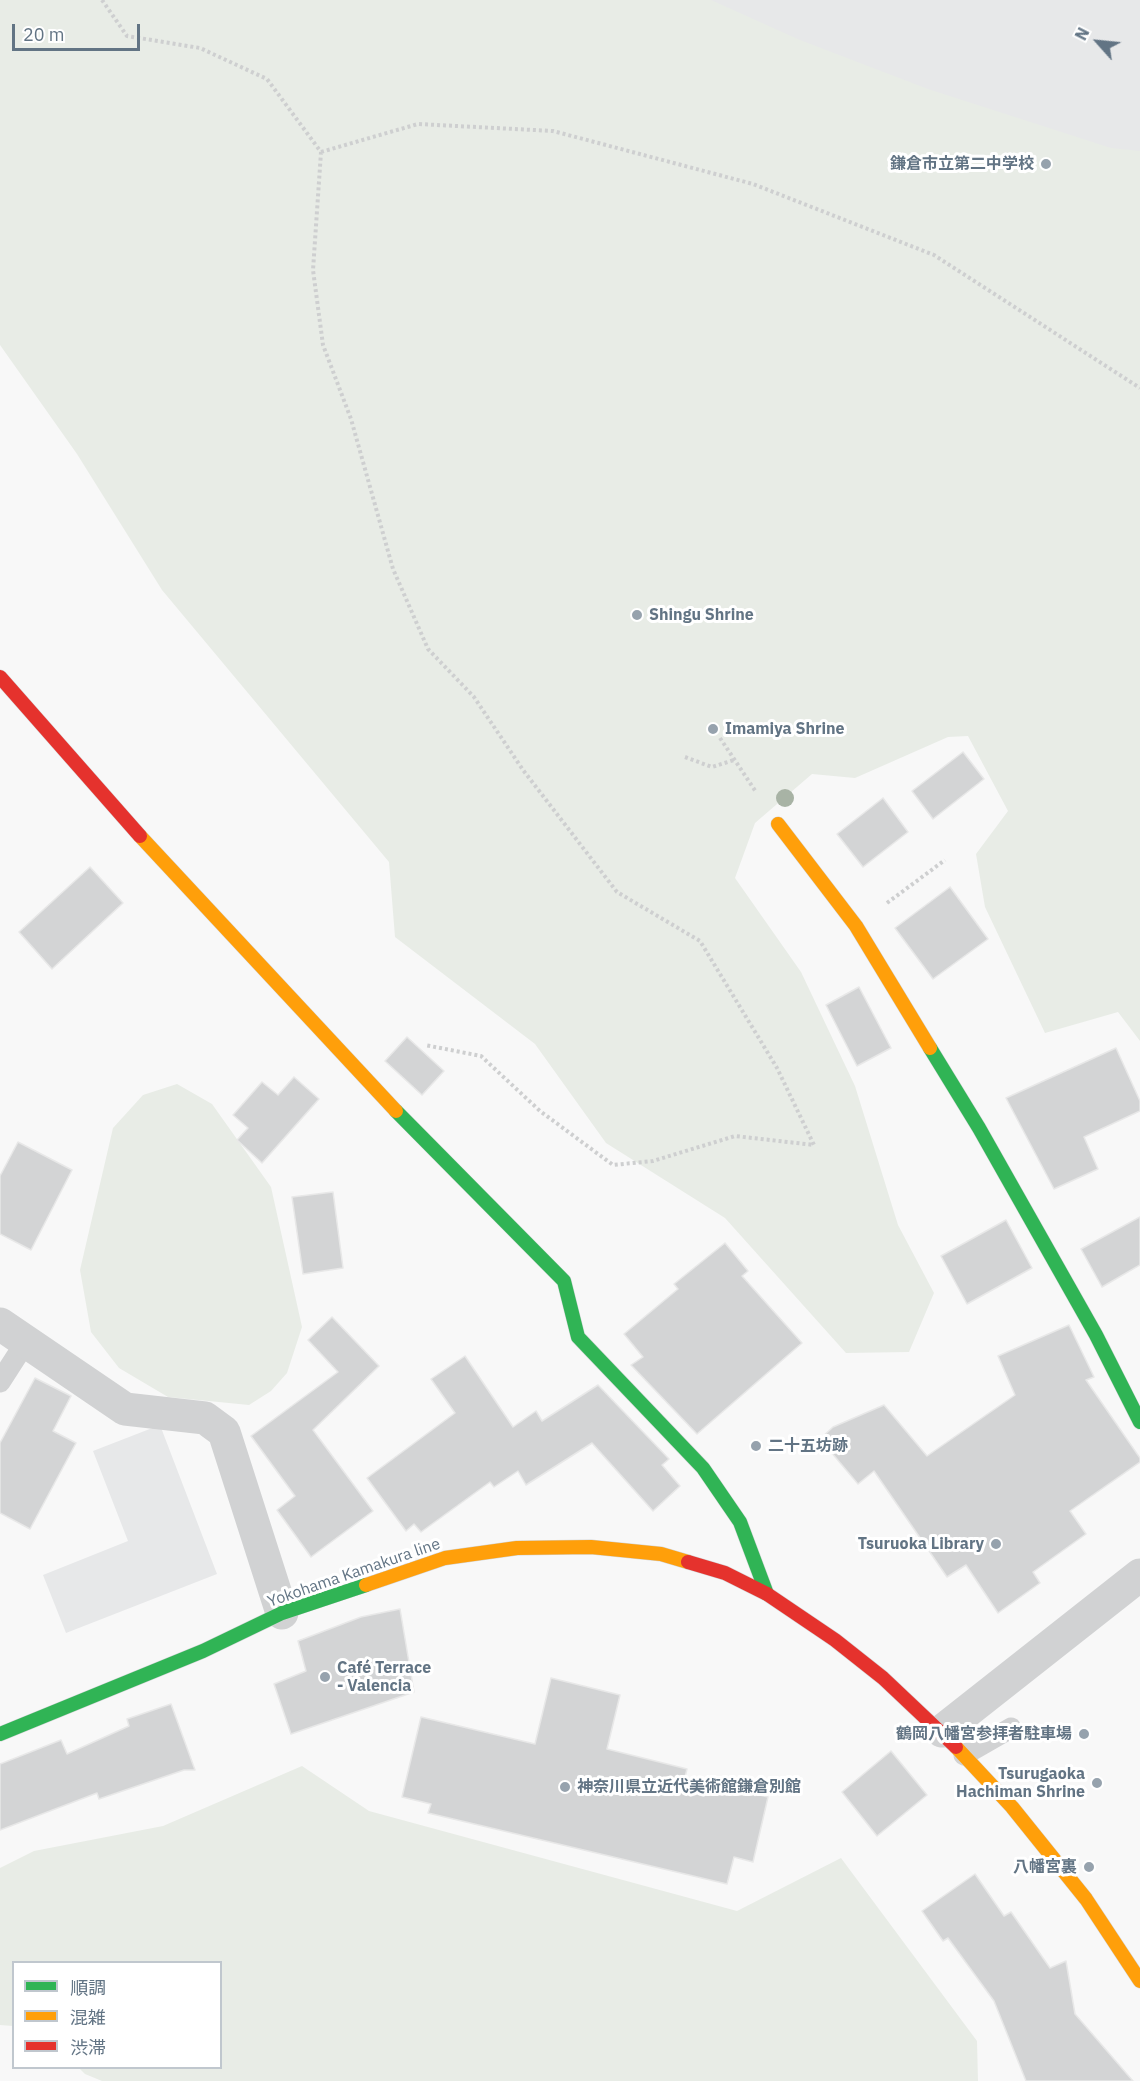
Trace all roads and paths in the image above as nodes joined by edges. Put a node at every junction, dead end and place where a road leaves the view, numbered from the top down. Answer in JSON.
{"nodes":[{"id":1,"x":102,"y":0,"type":"edge"},
{"id":2,"x":321,"y":152,"type":"junction"},
{"id":3,"x":1140,"y":388,"type":"edge"},
{"id":4,"x":0,"y":677,"type":"edge"},
{"id":5,"x":720,"y":738,"type":"dead end"},
{"id":6,"x":685,"y":757,"type":"dead end"},
{"id":7,"x":734,"y":760,"type":"junction"},
{"id":8,"x":762,"y":801,"type":"dead end"},
{"id":9,"x":778,"y":824,"type":"dead end"},
{"id":10,"x":945,"y":860,"type":"dead end"},
{"id":11,"x":855,"y":926,"type":"junction"},
{"id":12,"x":425,"y":1045,"type":"dead end"},
{"id":13,"x":14,"y":1332,"type":"edge"},
{"id":14,"x":0,"y":1382,"type":"edge"},
{"id":15,"x":1140,"y":1422,"type":"edge"},
{"id":16,"x":1140,"y":1575,"type":"edge"},
{"id":17,"x":767,"y":1594,"type":"junction"},
{"id":18,"x":282,"y":1613,"type":"junction"},
{"id":19,"x":1011,"y":1728,"type":"dead end"},
{"id":20,"x":0,"y":1734,"type":"edge"},
{"id":21,"x":953,"y":1743,"type":"junction"},
{"id":22,"x":1140,"y":1981,"type":"edge"}],
"edges":[{"from":1,"to":2,"type":"path"},
{"from":2,"to":3,"type":"path"},
{"from":2,"to":12,"type":"path"},
{"from":4,"to":17,"type":"street"},
{"from":5,"to":7,"type":"path"},
{"from":6,"to":7,"type":"path"},
{"from":7,"to":8,"type":"path"},
{"from":9,"to":11,"type":"street"},
{"from":10,"to":11,"type":"path"},
{"from":11,"to":15,"type":"street"},
{"from":13,"to":14,"type":"lane"},
{"from":13,"to":18,"type":"street"},
{"from":16,"to":21,"type":"street"},
{"from":17,"to":18,"type":"street","name":"Yokohama Kamakura line"},
{"from":17,"to":21,"type":"street","name":"Yokohama Kamakura line"},
{"from":18,"to":20,"type":"street","name":"Yokohama Kamakura line"},
{"from":19,"to":21,"type":"lane"},
{"from":21,"to":22,"type":"street","name":"Yokohama Kamakura line"}]}
